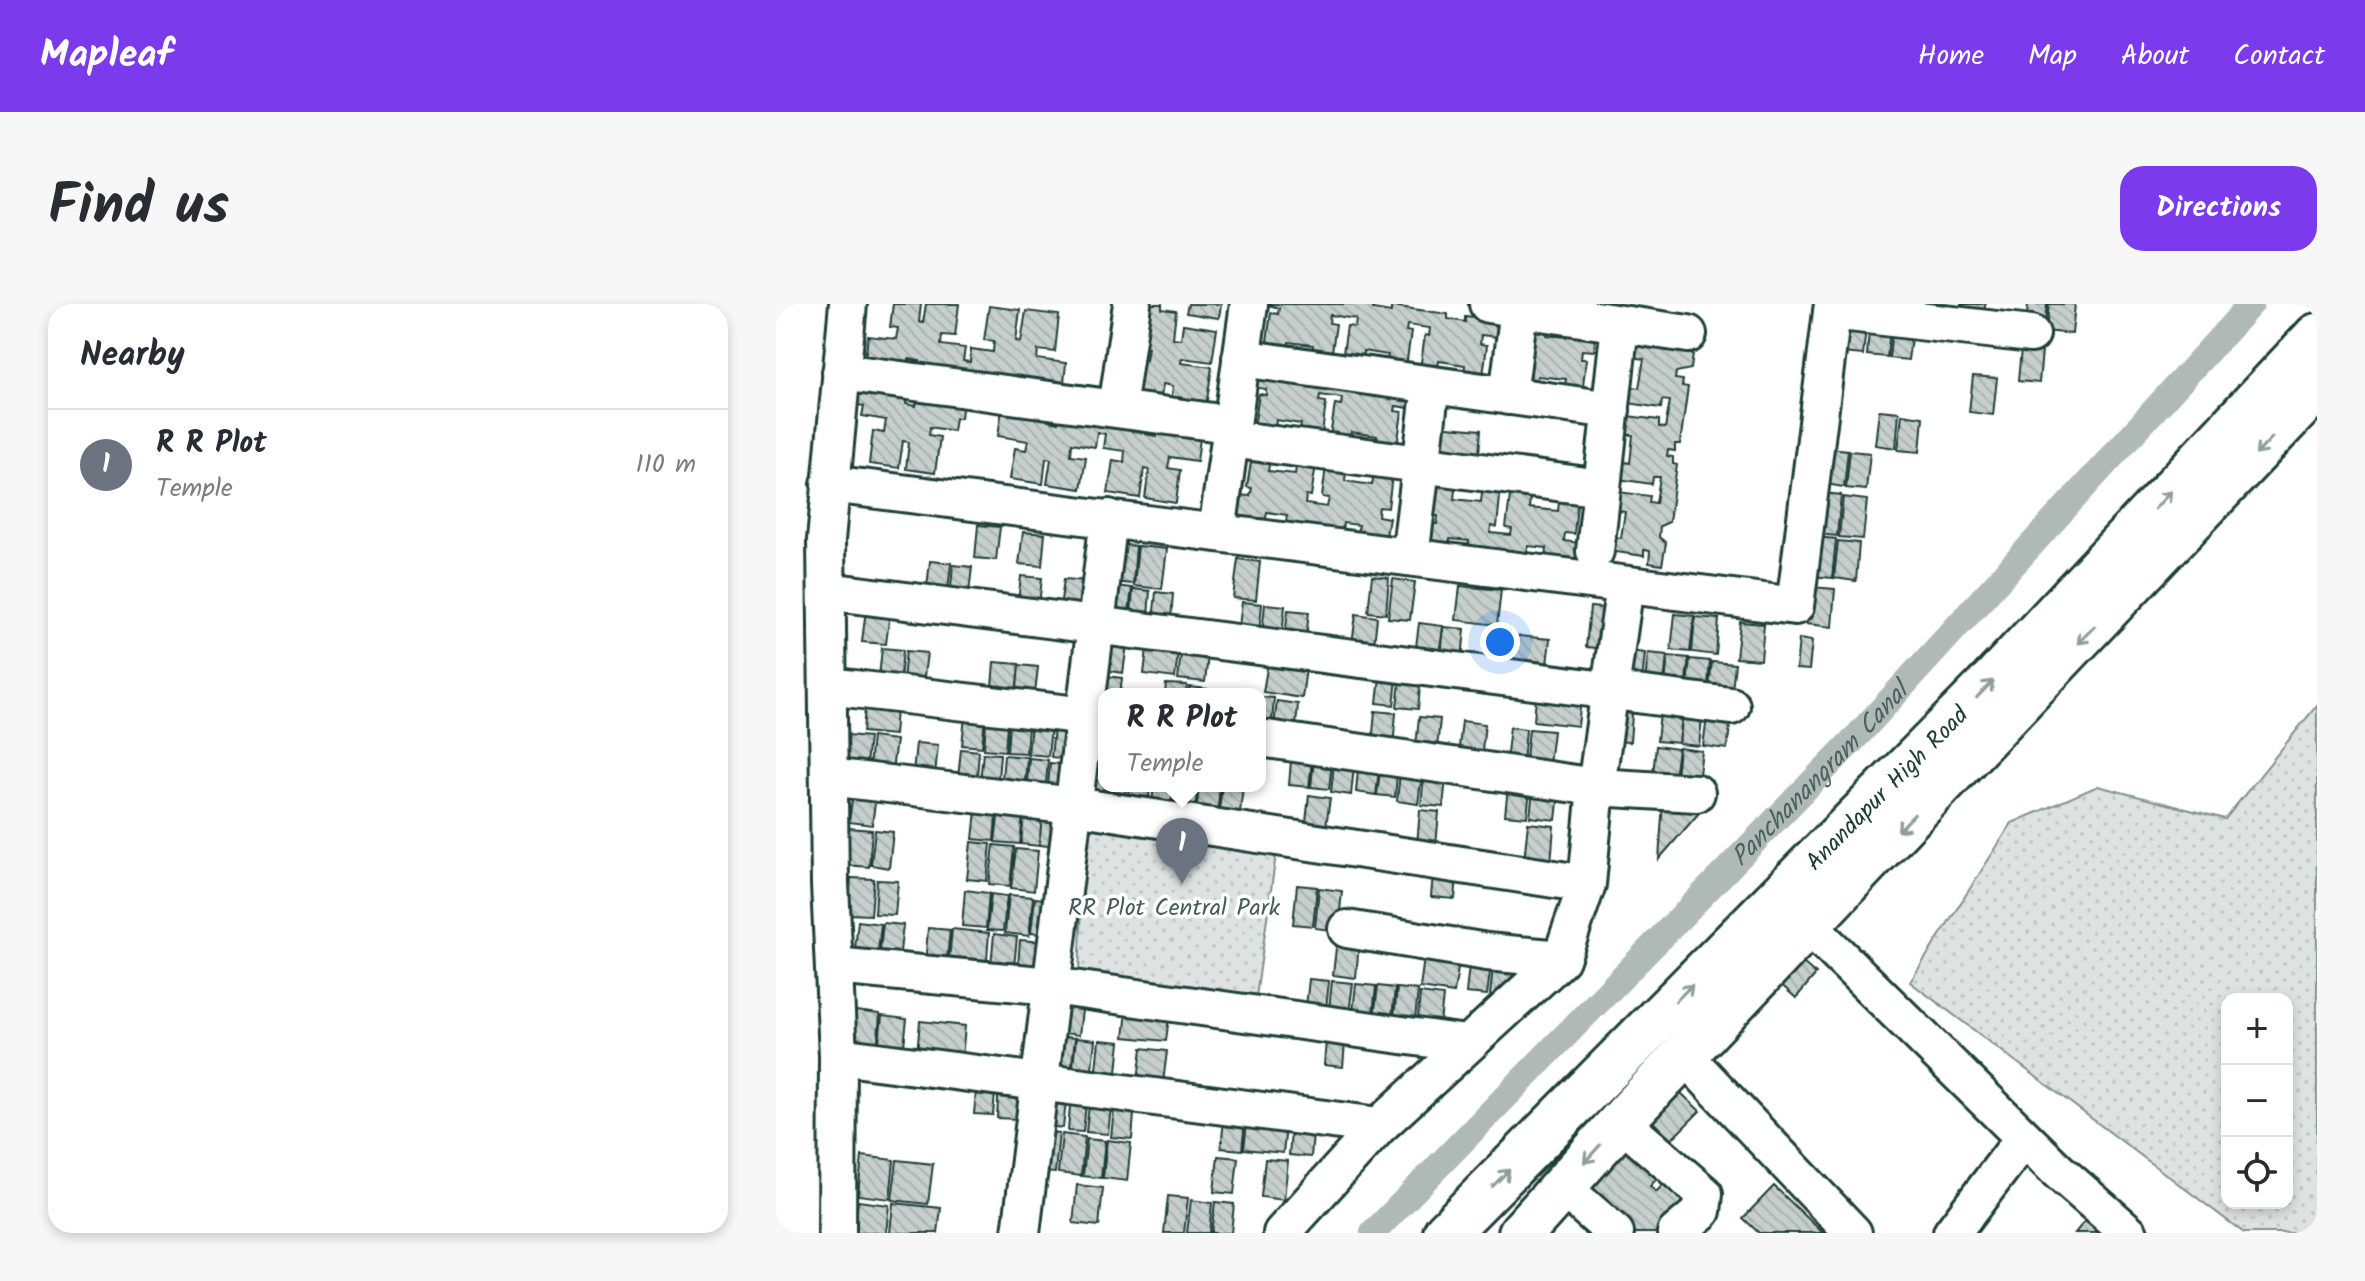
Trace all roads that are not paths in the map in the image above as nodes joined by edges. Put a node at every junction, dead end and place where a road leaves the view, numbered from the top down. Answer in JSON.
{"nodes":[{"id":1,"x":848,"y":304,"type":"edge"},
{"id":2,"x":1132,"y":304,"type":"edge"},
{"id":3,"x":1249,"y":304,"type":"edge"},
{"id":4,"x":1504,"y":306,"type":"edge"},
{"id":5,"x":1833,"y":308,"type":"edge"},
{"id":6,"x":1620,"y":324,"type":"junction"},
{"id":7,"x":1688,"y":334,"type":"dead end"},
{"id":8,"x":2031,"y":334,"type":"dead end"},
{"id":9,"x":2317,"y":336,"type":"edge"},
{"id":10,"x":1241,"y":358,"type":"junction"},
{"id":11,"x":841,"y":372,"type":"junction"},
{"id":12,"x":1431,"y":385,"type":"junction"},
{"id":13,"x":2317,"y":388,"type":"edge"},
{"id":14,"x":1508,"y":396,"type":"junction"},
{"id":15,"x":1117,"y":409,"type":"junction"},
{"id":16,"x":1611,"y":410,"type":"junction"},
{"id":17,"x":1222,"y":430,"type":"junction"},
{"id":18,"x":1422,"y":464,"type":"junction"},
{"id":19,"x":830,"y":484,"type":"junction"},
{"id":20,"x":1602,"y":488,"type":"junction"},
{"id":21,"x":1109,"y":518,"type":"junction"},
{"id":22,"x":1217,"y":532,"type":"junction"},
{"id":23,"x":1595,"y":551,"type":"dead end"},
{"id":24,"x":1410,"y":557,"type":"junction"},
{"id":25,"x":1625,"y":585,"type":"junction"},
{"id":26,"x":827,"y":591,"type":"junction"},
{"id":27,"x":1097,"y":628,"type":"junction"},
{"id":28,"x":828,"y":686,"type":"junction"},
{"id":29,"x":1609,"y":689,"type":"junction"},
{"id":30,"x":1731,"y":706,"type":"dead end"},
{"id":31,"x":1096,"y":716,"type":"edge"},
{"id":32,"x":1266,"y":739,"type":"edge"},
{"id":33,"x":829,"y":777,"type":"junction"},
{"id":34,"x":1596,"y":787,"type":"junction"},
{"id":35,"x":1696,"y":793,"type":"dead end"},
{"id":36,"x":1074,"y":806,"type":"junction"},
{"id":37,"x":1587,"y":884,"type":"junction"},
{"id":38,"x":1795,"y":909,"type":"junction"},
{"id":39,"x":1347,"y":929,"type":"dead end"},
{"id":40,"x":1561,"y":959,"type":"junction"},
{"id":41,"x":834,"y":966,"type":"junction"},
{"id":42,"x":1052,"y":986,"type":"junction"},
{"id":43,"x":1466,"y":1044,"type":"junction"},
{"id":44,"x":1684,"y":1055,"type":"junction"},
{"id":45,"x":838,"y":1056,"type":"junction"},
{"id":46,"x":1039,"y":1080,"type":"junction"},
{"id":47,"x":1621,"y":1122,"type":"junction"},
{"id":48,"x":1379,"y":1126,"type":"junction"},
{"id":49,"x":2024,"y":1138,"type":"junction"},
{"id":50,"x":1557,"y":1193,"type":"junction"},
{"id":51,"x":837,"y":1233,"type":"edge"},
{"id":52,"x":1021,"y":1233,"type":"edge"},
{"id":53,"x":1282,"y":1233,"type":"edge"},
{"id":54,"x":1446,"y":1233,"type":"edge"},
{"id":55,"x":1521,"y":1233,"type":"edge"},
{"id":56,"x":1585,"y":1233,"type":"edge"},
{"id":57,"x":1615,"y":1233,"type":"edge"},
{"id":58,"x":1676,"y":1233,"type":"edge"},
{"id":59,"x":1853,"y":1233,"type":"edge"},
{"id":60,"x":1952,"y":1233,"type":"edge"},
{"id":61,"x":2129,"y":1233,"type":"edge"}],
"edges":[{"from":1,"to":11,"type":"street"},
{"from":2,"to":15,"type":"street"},
{"from":3,"to":10,"type":"street"},
{"from":4,"to":6,"type":"street"},
{"from":4,"to":14,"type":"street"},
{"from":5,"to":8,"type":"street"},
{"from":5,"to":25,"type":"street"},
{"from":6,"to":7,"type":"street"},
{"from":6,"to":16,"type":"street"},
{"from":38,"to":9,"type":"main road","name":"Anandapur High Road","one_way":true},
{"from":10,"to":12,"type":"street"},
{"from":10,"to":17,"type":"street"},
{"from":11,"to":15,"type":"street"},
{"from":11,"to":19,"type":"street"},
{"from":12,"to":14,"type":"street"},
{"from":12,"to":18,"type":"street"},
{"from":13,"to":38,"type":"main road","name":"Anandapur High Road","one_way":true},
{"from":14,"to":16,"type":"street"},
{"from":15,"to":17,"type":"street"},
{"from":16,"to":20,"type":"street"},
{"from":17,"to":18,"type":"street"},
{"from":17,"to":22,"type":"street"},
{"from":18,"to":20,"type":"street"},
{"from":18,"to":24,"type":"street"},
{"from":19,"to":21,"type":"street"},
{"from":19,"to":26,"type":"street"},
{"from":20,"to":23,"type":"street"},
{"from":21,"to":22,"type":"street"},
{"from":21,"to":27,"type":"street"},
{"from":22,"to":24,"type":"street"},
{"from":24,"to":25,"type":"street"},
{"from":25,"to":29,"type":"street"},
{"from":26,"to":27,"type":"street"},
{"from":26,"to":28,"type":"street"},
{"from":27,"to":29,"type":"street"},
{"from":27,"to":31,"type":"street"},
{"from":28,"to":31,"type":"street"},
{"from":28,"to":33,"type":"street"},
{"from":29,"to":30,"type":"street"},
{"from":29,"to":34,"type":"street"},
{"from":31,"to":36,"type":"street"},
{"from":32,"to":34,"type":"street"},
{"from":33,"to":36,"type":"street"},
{"from":33,"to":41,"type":"street"},
{"from":34,"to":35,"type":"street"},
{"from":34,"to":37,"type":"street"},
{"from":36,"to":37,"type":"street"},
{"from":36,"to":42,"type":"street"},
{"from":37,"to":40,"type":"street"},
{"from":38,"to":44,"type":"main road","name":"Anandapur High Road"},
{"from":38,"to":49,"type":"street"},
{"from":54,"to":38,"type":"main road","name":"Anandapur High Road","one_way":true},
{"from":39,"to":40,"type":"street"},
{"from":40,"to":43,"type":"street"},
{"from":41,"to":42,"type":"street"},
{"from":41,"to":45,"type":"street"},
{"from":42,"to":43,"type":"street"},
{"from":42,"to":46,"type":"street"},
{"from":43,"to":48,"type":"street"},
{"from":44,"to":47,"type":"main road","name":"Anandapur High Road"},
{"from":44,"to":59,"type":"street"},
{"from":45,"to":46,"type":"street"},
{"from":45,"to":51,"type":"street"},
{"from":46,"to":48,"type":"street"},
{"from":46,"to":52,"type":"street"},
{"from":47,"to":50,"type":"main road","name":"Anandapur High Road","one_way":true},
{"from":47,"to":58,"type":"street"},
{"from":48,"to":53,"type":"street"},
{"from":49,"to":60,"type":"street"},
{"from":49,"to":61,"type":"street"},
{"from":50,"to":55,"type":"main road","name":"Anandapur High Road"},
{"from":50,"to":56,"type":"street"},
{"from":50,"to":57,"type":"street"}]}
